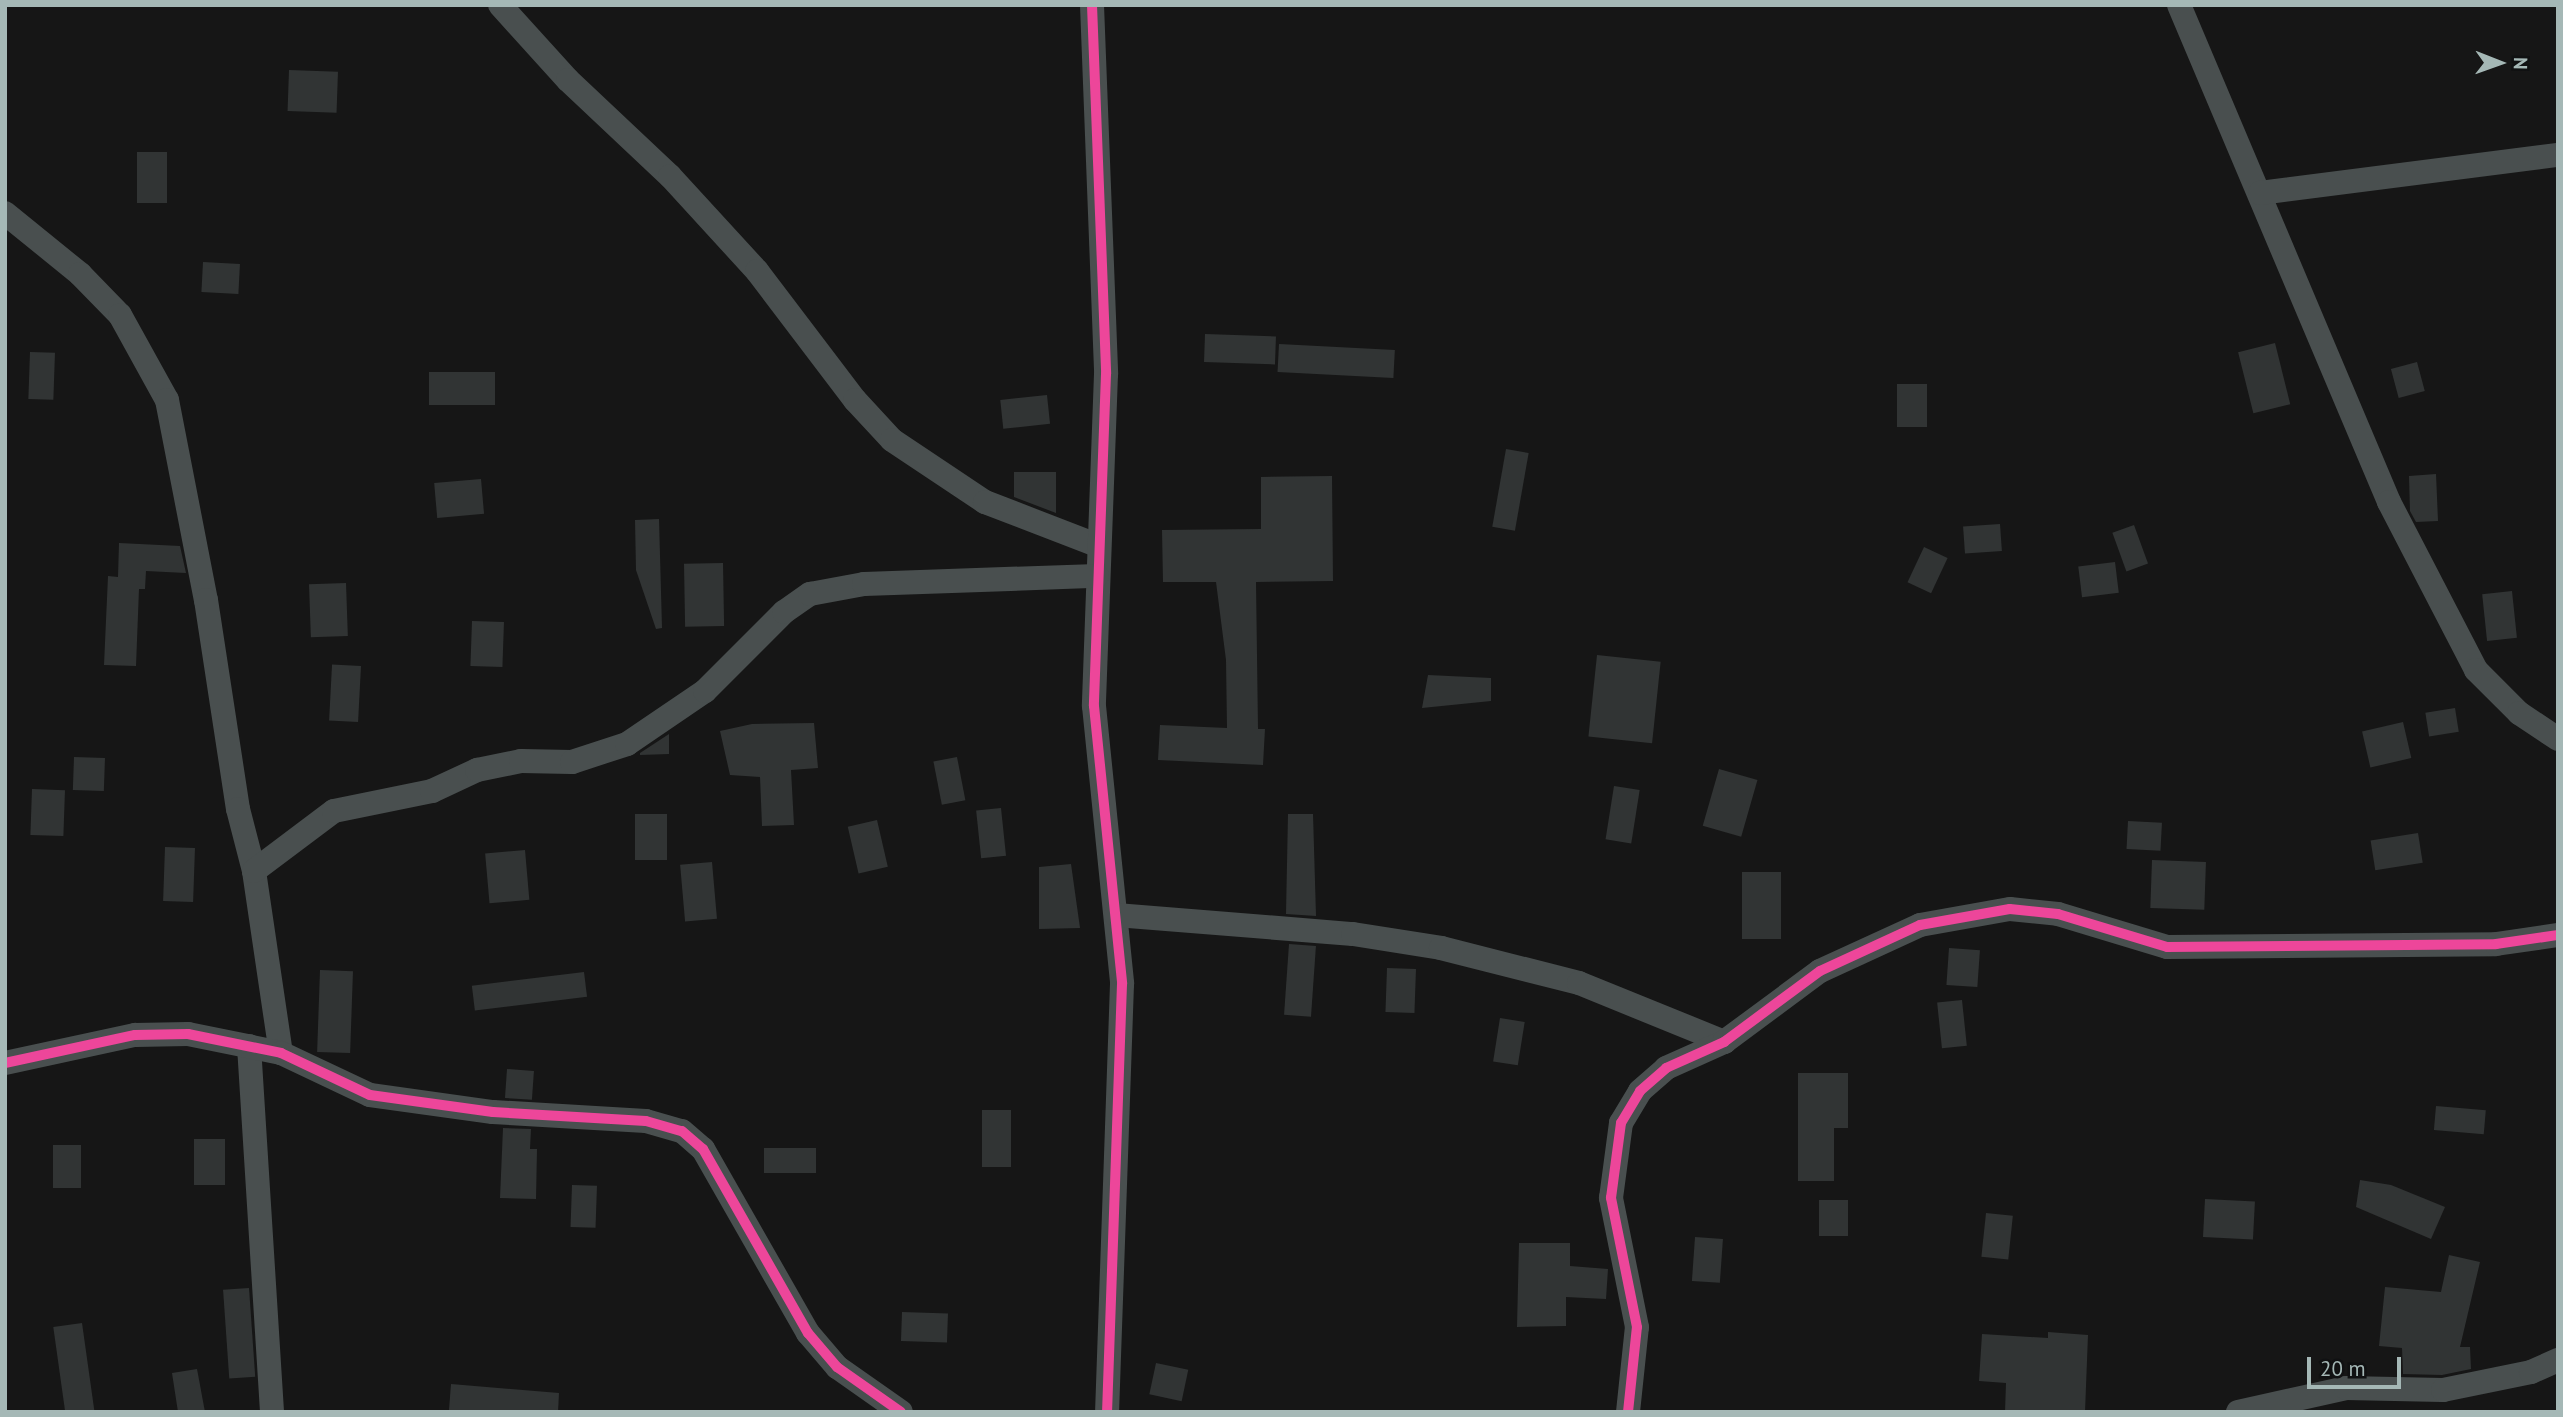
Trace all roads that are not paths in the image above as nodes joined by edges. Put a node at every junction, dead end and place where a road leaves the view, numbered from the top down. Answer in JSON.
{"nodes":[{"id":1,"x":499,"y":5,"type":"edge"},
{"id":2,"x":1091,"y":5,"type":"edge"},
{"id":3,"x":2179,"y":5,"type":"edge"},
{"id":4,"x":2558,"y":155,"type":"edge"},
{"id":5,"x":2260,"y":193,"type":"junction"},
{"id":6,"x":5,"y":213,"type":"edge"},
{"id":7,"x":1099,"y":546,"type":"junction"},
{"id":8,"x":1097,"y":576,"type":"junction"},
{"id":9,"x":2558,"y":739,"type":"edge"},
{"id":10,"x":254,"y":871,"type":"junction"},
{"id":11,"x":1115,"y":915,"type":"junction"},
{"id":12,"x":2558,"y":935,"type":"edge"},
{"id":13,"x":1724,"y":1042,"type":"junction"},
{"id":14,"x":248,"y":1046,"type":"junction"},
{"id":15,"x":281,"y":1053,"type":"junction"},
{"id":16,"x":5,"y":1063,"type":"edge"},
{"id":17,"x":2558,"y":1360,"type":"edge"},
{"id":18,"x":272,"y":1412,"type":"edge"},
{"id":19,"x":901,"y":1412,"type":"edge"},
{"id":20,"x":1108,"y":1412,"type":"edge"},
{"id":21,"x":1628,"y":1412,"type":"edge"},
{"id":22,"x":2238,"y":1412,"type":"edge"}],
"edges":[{"from":1,"to":7,"type":"street"},
{"from":2,"to":7,"type":"street"},
{"from":3,"to":5,"type":"street"},
{"from":4,"to":5,"type":"street"},
{"from":5,"to":9,"type":"street"},
{"from":6,"to":10,"type":"street"},
{"from":7,"to":8,"type":"street"},
{"from":8,"to":10,"type":"street"},
{"from":8,"to":11,"type":"street"},
{"from":10,"to":15,"type":"street"},
{"from":11,"to":13,"type":"street"},
{"from":11,"to":20,"type":"street"},
{"from":12,"to":13,"type":"street"},
{"from":13,"to":21,"type":"street"},
{"from":14,"to":15,"type":"street"},
{"from":14,"to":16,"type":"street"},
{"from":14,"to":18,"type":"street"},
{"from":15,"to":19,"type":"street"},
{"from":17,"to":22,"type":"street"}]}
